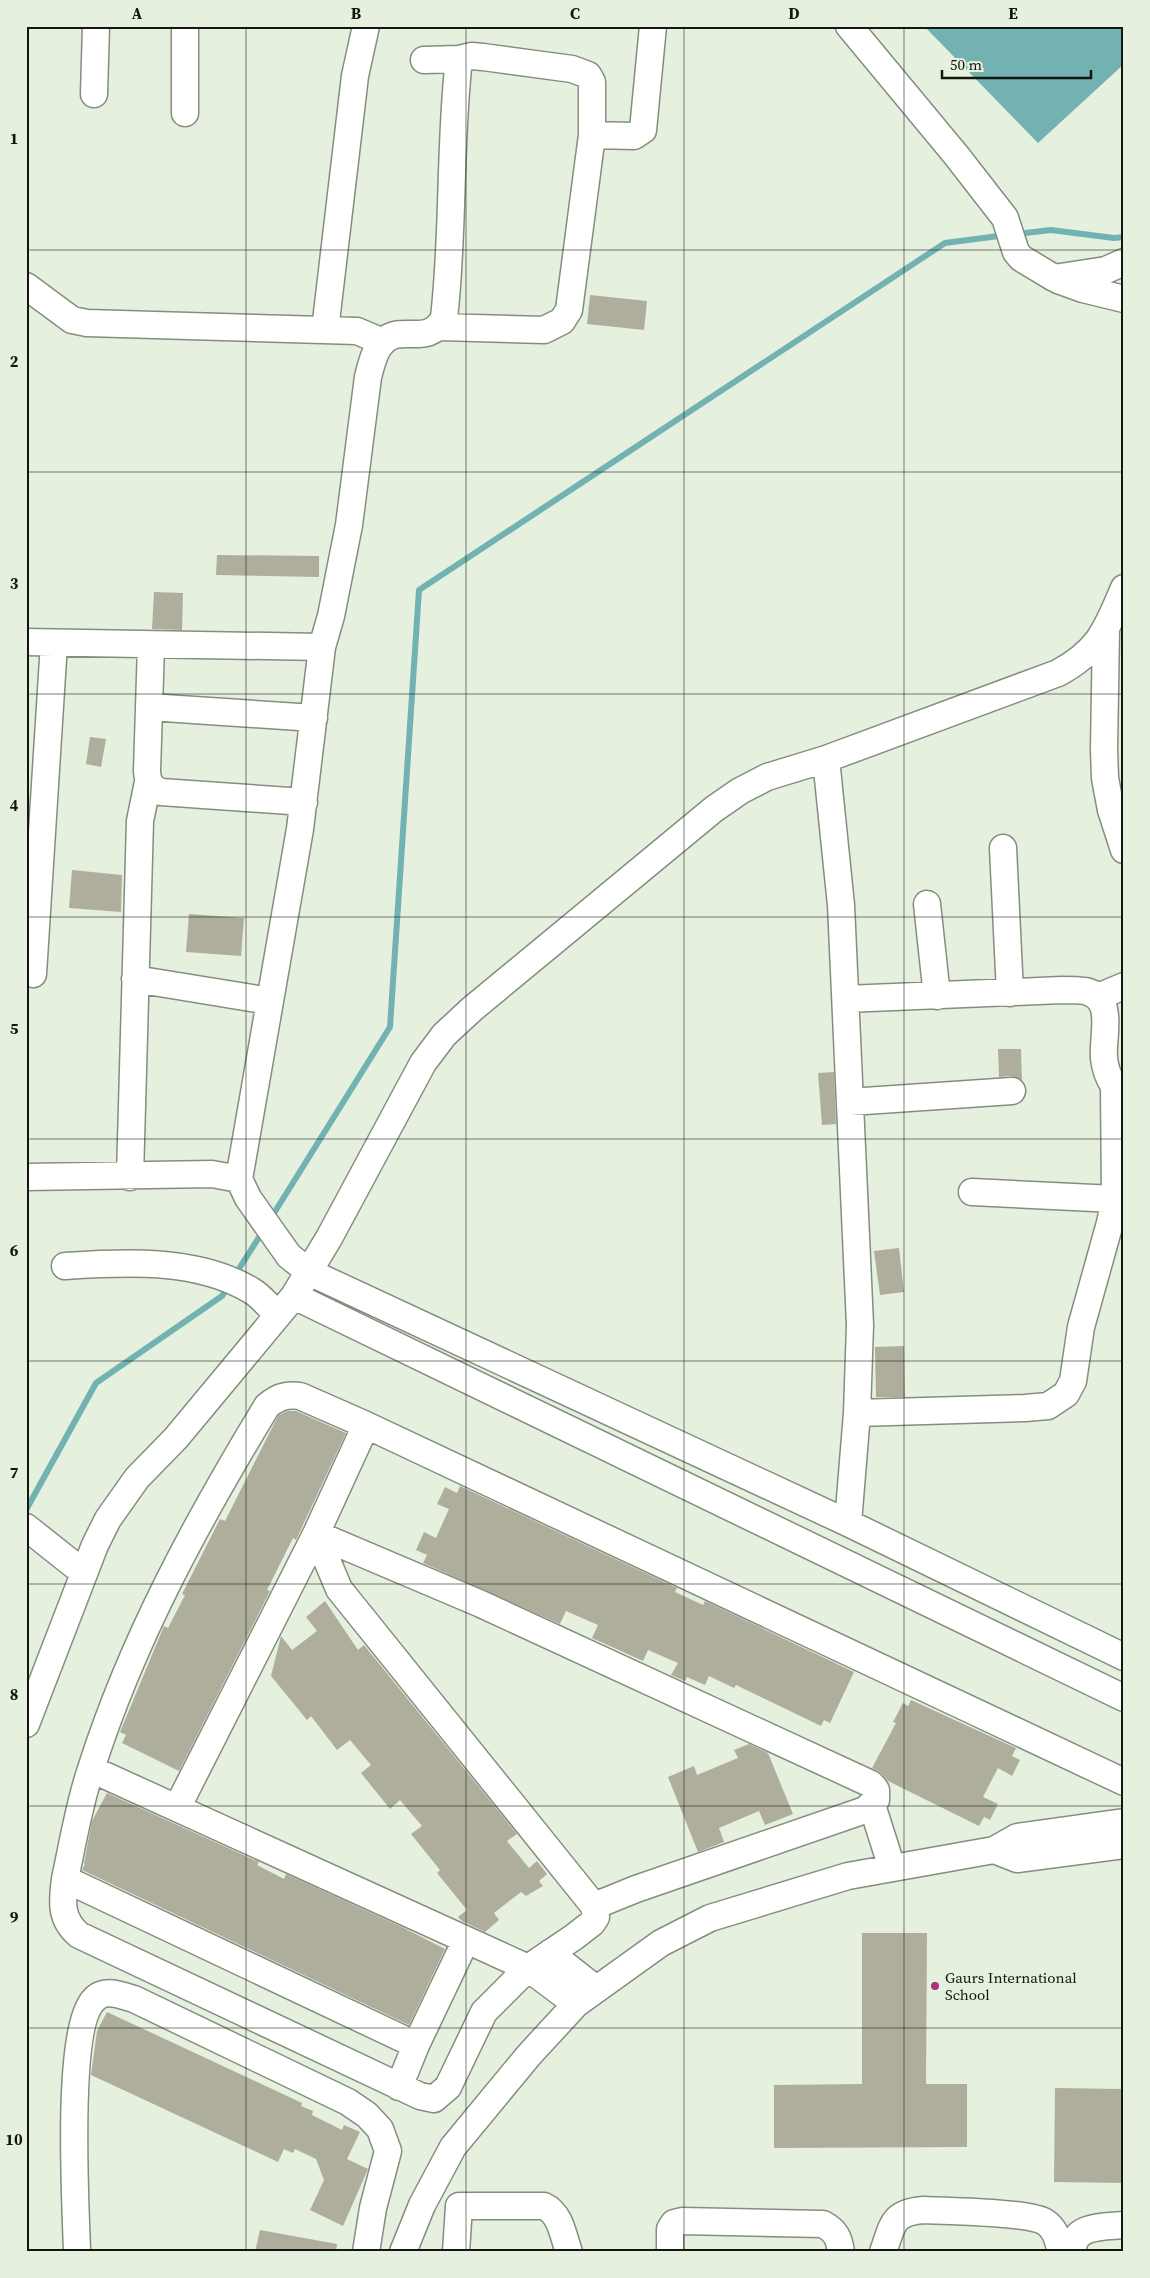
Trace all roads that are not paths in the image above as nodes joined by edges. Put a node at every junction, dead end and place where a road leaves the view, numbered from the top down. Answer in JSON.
{"nodes":[{"id":1,"x":96,"y":26,"type":"edge"},
{"id":2,"x":185,"y":26,"type":"edge"},
{"id":3,"x":366,"y":26,"type":"edge"},
{"id":4,"x":653,"y":26,"type":"edge"},
{"id":5,"x":848,"y":26,"type":"edge"},
{"id":6,"x":459,"y":59,"type":"junction"},
{"id":7,"x":424,"y":60,"type":"dead end"},
{"id":8,"x":94,"y":94,"type":"dead end"},
{"id":9,"x":185,"y":113,"type":"dead end"},
{"id":10,"x":592,"y":135,"type":"junction"},
{"id":11,"x":1124,"y":262,"type":"edge"},
{"id":12,"x":1054,"y":278,"type":"junction"},
{"id":13,"x":26,"y":286,"type":"edge"},
{"id":14,"x":1124,"y":299,"type":"edge"},
{"id":15,"x":440,"y":327,"type":"junction"},
{"id":16,"x":325,"y":330,"type":"junction"},
{"id":17,"x":383,"y":342,"type":"junction"},
{"id":18,"x":1124,"y":588,"type":"edge"},
{"id":19,"x":1106,"y":630,"type":"junction"},
{"id":20,"x":26,"y":642,"type":"edge"},
{"id":21,"x":54,"y":644,"type":"junction"},
{"id":22,"x":151,"y":645,"type":"junction"},
{"id":23,"x":322,"y":646,"type":"junction"},
{"id":24,"x":149,"y":707,"type":"junction"},
{"id":25,"x":314,"y":718,"type":"junction"},
{"id":26,"x":826,"y":759,"type":"junction"},
{"id":27,"x":148,"y":782,"type":"junction"},
{"id":28,"x":304,"y":802,"type":"junction"},
{"id":29,"x":1003,"y":848,"type":"dead end"},
{"id":30,"x":1124,"y":850,"type":"edge"},
{"id":31,"x":927,"y":904,"type":"dead end"},
{"id":32,"x":33,"y":974,"type":"dead end"},
{"id":33,"x":135,"y":979,"type":"junction"},
{"id":34,"x":1124,"y":986,"type":"edge"},
{"id":35,"x":1010,"y":993,"type":"junction"},
{"id":36,"x":937,"y":996,"type":"junction"},
{"id":37,"x":1098,"y":997,"type":"junction"},
{"id":38,"x":846,"y":999,"type":"junction"},
{"id":39,"x":270,"y":1001,"type":"junction"},
{"id":40,"x":1119,"y":1087,"type":"edge"},
{"id":41,"x":1012,"y":1091,"type":"dead end"},
{"id":42,"x":850,"y":1102,"type":"junction"},
{"id":43,"x":26,"y":1177,"type":"edge"},
{"id":44,"x":130,"y":1177,"type":"junction"},
{"id":45,"x":244,"y":1188,"type":"junction"},
{"id":46,"x":972,"y":1192,"type":"dead end"},
{"id":47,"x":1114,"y":1199,"type":"junction"},
{"id":48,"x":65,"y":1266,"type":"dead end"},
{"id":49,"x":309,"y":1272,"type":"junction"},
{"id":50,"x":285,"y":1305,"type":"junction"},
{"id":51,"x":857,"y":1412,"type":"junction"},
{"id":52,"x":366,"y":1425,"type":"junction"},
{"id":53,"x":848,"y":1523,"type":"junction"},
{"id":54,"x":26,"y":1527,"type":"edge"},
{"id":55,"x":316,"y":1534,"type":"junction"},
{"id":56,"x":84,"y":1573,"type":"junction"},
{"id":57,"x":1124,"y":1657,"type":"edge"},
{"id":58,"x":1124,"y":1698,"type":"edge"},
{"id":59,"x":26,"y":1724,"type":"edge"},
{"id":60,"x":91,"y":1769,"type":"junction"},
{"id":61,"x":1124,"y":1782,"type":"edge"},
{"id":62,"x":872,"y":1805,"type":"junction"},
{"id":63,"x":177,"y":1808,"type":"junction"},
{"id":64,"x":1124,"y":1822,"type":"edge"},
{"id":65,"x":1124,"y":1845,"type":"edge"},
{"id":66,"x":994,"y":1850,"type":"junction"},
{"id":67,"x":892,"y":1868,"type":"junction"},
{"id":68,"x":65,"y":1879,"type":"junction"},
{"id":69,"x":594,"y":1906,"type":"junction"},
{"id":70,"x":466,"y":1940,"type":"junction"},
{"id":71,"x":550,"y":1953,"type":"junction"},
{"id":72,"x":528,"y":1968,"type":"junction"},
{"id":73,"x":586,"y":1996,"type":"junction"},
{"id":74,"x":416,"y":2045,"type":"junction"},
{"id":75,"x":398,"y":2087,"type":"junction"},
{"id":76,"x":1124,"y":2225,"type":"edge"},
{"id":77,"x":77,"y":2252,"type":"edge"},
{"id":78,"x":366,"y":2252,"type":"edge"},
{"id":79,"x":402,"y":2252,"type":"edge"},
{"id":80,"x":456,"y":2252,"type":"edge"},
{"id":81,"x":569,"y":2252,"type":"edge"},
{"id":82,"x":670,"y":2252,"type":"edge"},
{"id":83,"x":841,"y":2252,"type":"edge"},
{"id":84,"x":883,"y":2252,"type":"edge"},
{"id":85,"x":1061,"y":2252,"type":"edge"},
{"id":86,"x":1073,"y":2252,"type":"edge"}],
"edges":[{"from":1,"to":8,"type":"street"},
{"from":2,"to":9,"type":"street"},
{"from":3,"to":16,"type":"street"},
{"from":4,"to":10,"type":"street"},
{"from":5,"to":12,"type":"street"},
{"from":6,"to":7,"type":"street"},
{"from":6,"to":10,"type":"street"},
{"from":6,"to":15,"type":"street"},
{"from":10,"to":15,"type":"street"},
{"from":11,"to":12,"type":"street"},
{"from":12,"to":14,"type":"street"},
{"from":13,"to":16,"type":"street"},
{"from":15,"to":17,"type":"street"},
{"from":16,"to":17,"type":"street"},
{"from":17,"to":23,"type":"street"},
{"from":18,"to":19,"type":"street"},
{"from":19,"to":26,"type":"street"},
{"from":19,"to":30,"type":"street"},
{"from":20,"to":21,"type":"street"},
{"from":21,"to":22,"type":"street"},
{"from":21,"to":32,"type":"street"},
{"from":22,"to":23,"type":"street"},
{"from":22,"to":24,"type":"street"},
{"from":23,"to":25,"type":"street"},
{"from":24,"to":25,"type":"street"},
{"from":24,"to":27,"type":"street"},
{"from":25,"to":28,"type":"street"},
{"from":26,"to":38,"type":"street"},
{"from":26,"to":49,"type":"street"},
{"from":27,"to":28,"type":"street"},
{"from":27,"to":33,"type":"street"},
{"from":28,"to":39,"type":"street"},
{"from":29,"to":35,"type":"street"},
{"from":31,"to":36,"type":"street"},
{"from":33,"to":39,"type":"street"},
{"from":33,"to":44,"type":"street"},
{"from":34,"to":37,"type":"street"},
{"from":35,"to":36,"type":"street"},
{"from":35,"to":37,"type":"street"},
{"from":36,"to":38,"type":"street"},
{"from":37,"to":40,"type":"street"},
{"from":38,"to":42,"type":"street"},
{"from":39,"to":45,"type":"street"},
{"from":40,"to":47,"type":"street"},
{"from":41,"to":42,"type":"street"},
{"from":42,"to":51,"type":"street"},
{"from":43,"to":44,"type":"street"},
{"from":44,"to":45,"type":"street"},
{"from":45,"to":49,"type":"street"},
{"from":46,"to":47,"type":"street"},
{"from":47,"to":51,"type":"street"},
{"from":48,"to":50,"type":"street"},
{"from":49,"to":50,"type":"street"},
{"from":49,"to":53,"type":"street"},
{"from":50,"to":56,"type":"street"},
{"from":50,"to":58,"type":"street"},
{"from":51,"to":53,"type":"street"},
{"from":52,"to":55,"type":"street"},
{"from":52,"to":60,"type":"street"},
{"from":52,"to":61,"type":"street"},
{"from":53,"to":57,"type":"street"},
{"from":54,"to":56,"type":"street"},
{"from":55,"to":62,"type":"street"},
{"from":55,"to":63,"type":"street"},
{"from":55,"to":69,"type":"street"},
{"from":56,"to":59,"type":"street"},
{"from":60,"to":63,"type":"street"},
{"from":60,"to":68,"type":"street"},
{"from":62,"to":67,"type":"street"},
{"from":62,"to":69,"type":"street"},
{"from":63,"to":70,"type":"street"},
{"from":64,"to":66,"type":"street"},
{"from":65,"to":66,"type":"street"},
{"from":66,"to":67,"type":"street"},
{"from":67,"to":73,"type":"street"},
{"from":68,"to":74,"type":"street"},
{"from":68,"to":75,"type":"street"},
{"from":69,"to":71,"type":"street"},
{"from":70,"to":72,"type":"street"},
{"from":70,"to":74,"type":"street"},
{"from":71,"to":72,"type":"street"},
{"from":71,"to":73,"type":"street"},
{"from":72,"to":73,"type":"street"},
{"from":72,"to":75,"type":"street"},
{"from":73,"to":79,"type":"street"},
{"from":74,"to":75,"type":"street"},
{"from":76,"to":86,"type":"street"},
{"from":77,"to":78,"type":"street"},
{"from":80,"to":81,"type":"street"},
{"from":82,"to":83,"type":"street"},
{"from":84,"to":85,"type":"street"}]}
